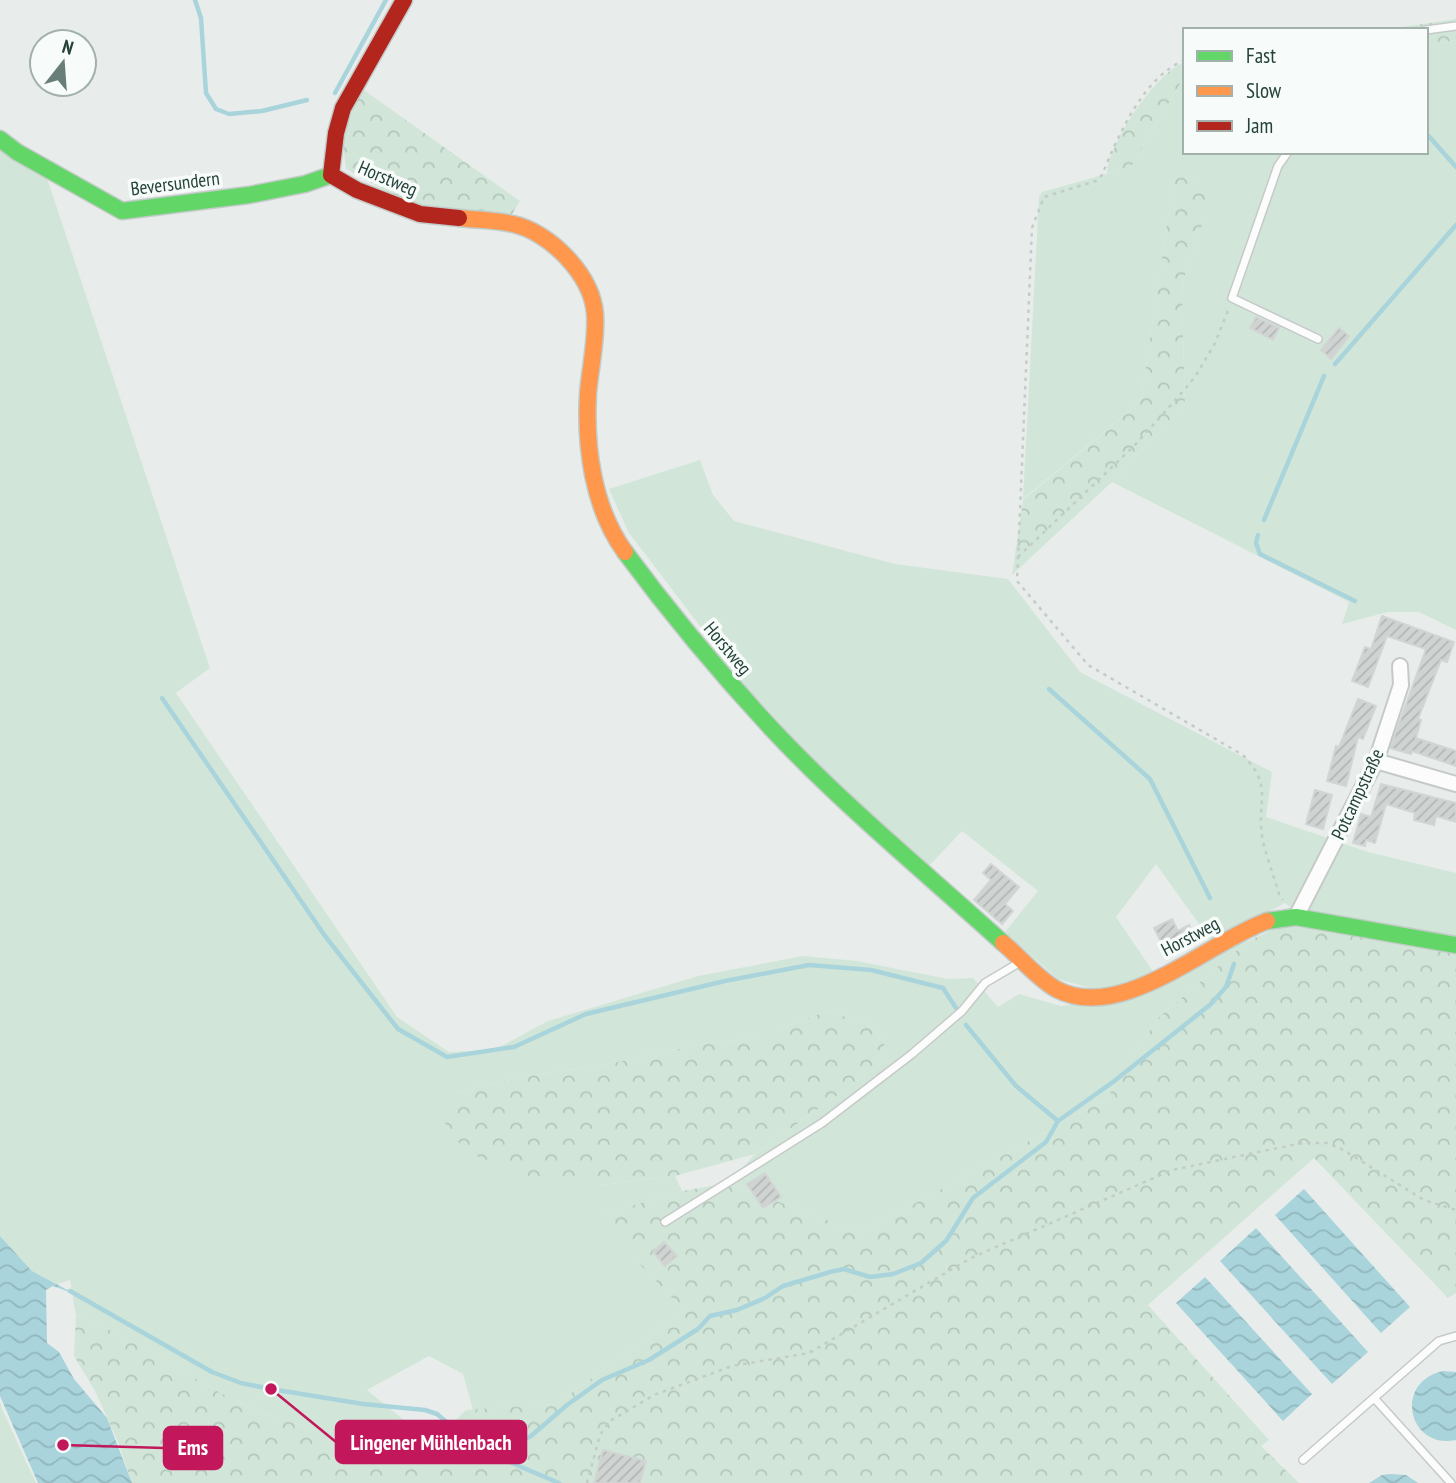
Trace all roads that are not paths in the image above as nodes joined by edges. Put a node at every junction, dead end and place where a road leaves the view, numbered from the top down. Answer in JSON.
{"nodes":[{"id":1,"x":404,"y":0,"type":"edge"},
{"id":2,"x":1456,"y":26,"type":"edge"},
{"id":3,"x":1428,"y":30,"type":"edge"},
{"id":4,"x":0,"y":139,"type":"edge"},
{"id":5,"x":1287,"y":154,"type":"edge"},
{"id":6,"x":331,"y":175,"type":"junction"},
{"id":7,"x":1318,"y":339,"type":"dead end"},
{"id":8,"x":1400,"y":666,"type":"dead end"},
{"id":9,"x":1376,"y":761,"type":"junction"},
{"id":10,"x":1456,"y":784,"type":"edge"},
{"id":11,"x":1296,"y":917,"type":"junction"},
{"id":12,"x":1456,"y":945,"type":"edge"},
{"id":13,"x":1023,"y":961,"type":"junction"},
{"id":14,"x":665,"y":1222,"type":"dead end"},
{"id":15,"x":1456,"y":1336,"type":"edge"},
{"id":16,"x":1375,"y":1399,"type":"junction"},
{"id":17,"x":1303,"y":1460,"type":"dead end"},
{"id":18,"x":1451,"y":1483,"type":"edge"}],
"edges":[{"from":1,"to":6,"type":"street","name":"Horstweg"},
{"from":2,"to":3,"type":"lane"},
{"from":4,"to":6,"type":"street","name":"Beversundern"},
{"from":5,"to":7,"type":"lane"},
{"from":6,"to":13,"type":"street","name":"Horstweg"},
{"from":8,"to":9,"type":"street","name":"Potcampstraße"},
{"from":9,"to":10,"type":"street"},
{"from":9,"to":11,"type":"street","name":"Potcampstraße"},
{"from":11,"to":12,"type":"street","name":"Horstweg"},
{"from":11,"to":13,"type":"street","name":"Horstweg"},
{"from":13,"to":14,"type":"lane"},
{"from":15,"to":16,"type":"lane"},
{"from":16,"to":17,"type":"lane"},
{"from":16,"to":18,"type":"lane"}]}
